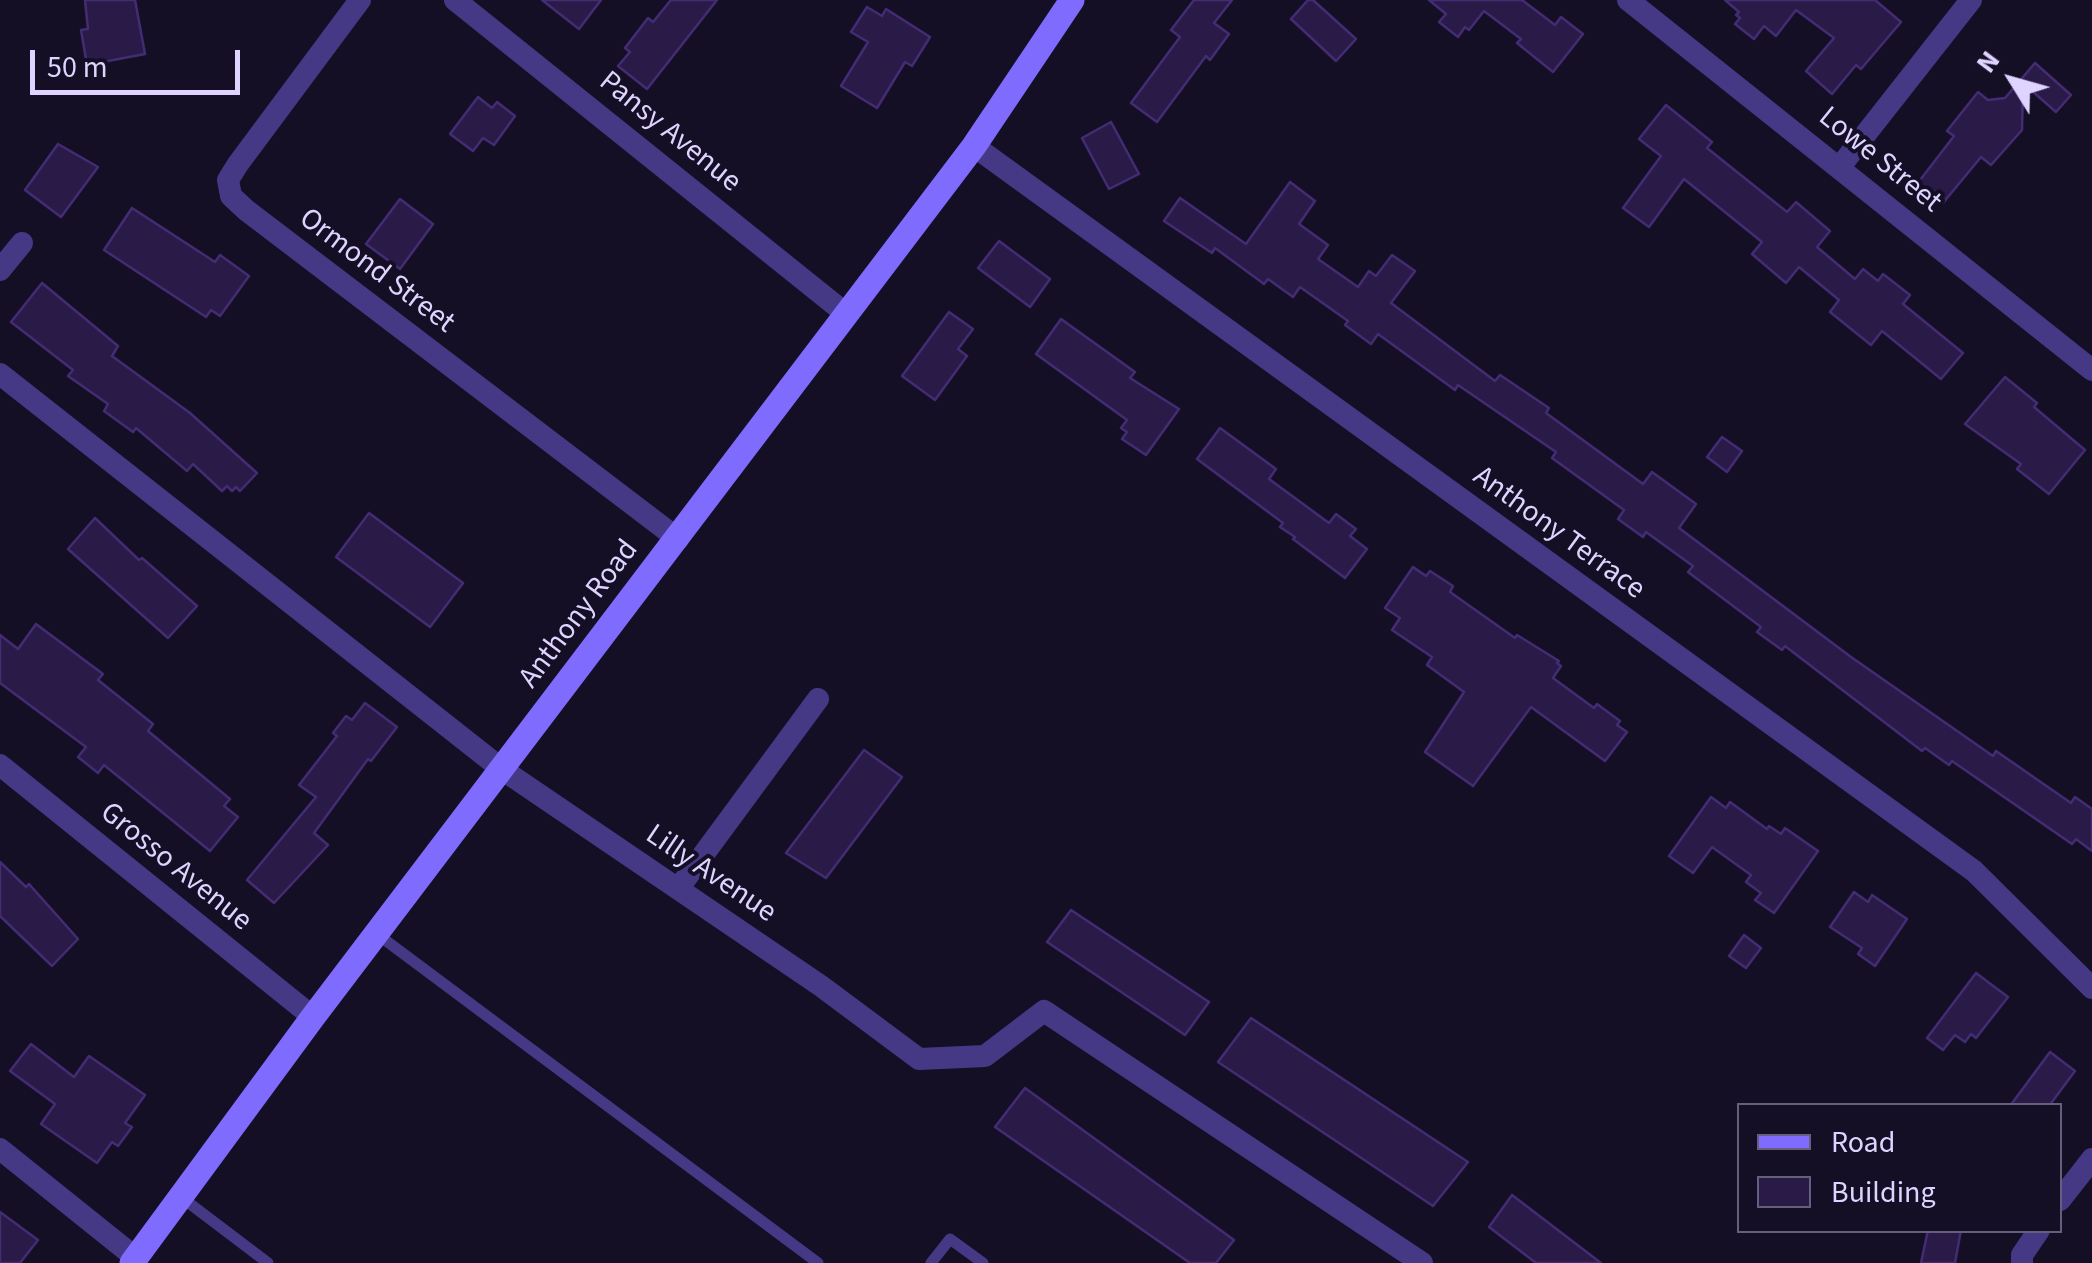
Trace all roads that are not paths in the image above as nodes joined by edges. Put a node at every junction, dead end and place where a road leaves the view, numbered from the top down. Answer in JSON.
{"nodes":[{"id":1,"x":360,"y":0,"type":"edge"},
{"id":2,"x":1072,"y":0,"type":"edge"},
{"id":3,"x":1628,"y":0,"type":"edge"},
{"id":4,"x":1972,"y":0,"type":"edge"},
{"id":5,"x":466,"y":3,"type":"edge"},
{"id":6,"x":974,"y":146,"type":"junction"},
{"id":7,"x":1840,"y":168,"type":"junction"},
{"id":8,"x":22,"y":243,"type":"dead end"},
{"id":9,"x":0,"y":270,"type":"edge"},
{"id":10,"x":845,"y":313,"type":"junction"},
{"id":11,"x":2092,"y":370,"type":"edge"},
{"id":12,"x":0,"y":374,"type":"edge"},
{"id":13,"x":678,"y":539,"type":"junction"},
{"id":14,"x":818,"y":699,"type":"dead end"},
{"id":15,"x":0,"y":765,"type":"edge"},
{"id":16,"x":502,"y":770,"type":"junction"},
{"id":17,"x":678,"y":889,"type":"junction"},
{"id":18,"x":377,"y":934,"type":"junction"},
{"id":19,"x":2092,"y":988,"type":"edge"},
{"id":20,"x":313,"y":1017,"type":"junction"},
{"id":21,"x":0,"y":1149,"type":"edge"},
{"id":22,"x":2092,"y":1159,"type":"edge"},
{"id":23,"x":180,"y":1197,"type":"junction"},
{"id":24,"x":2062,"y":1197,"type":"edge"},
{"id":25,"x":2037,"y":1233,"type":"edge"},
{"id":26,"x":134,"y":1261,"type":"edge"},
{"id":27,"x":268,"y":1263,"type":"edge"},
{"id":28,"x":818,"y":1263,"type":"edge"},
{"id":29,"x":931,"y":1263,"type":"edge"},
{"id":30,"x":983,"y":1263,"type":"edge"},
{"id":31,"x":1422,"y":1263,"type":"edge"},
{"id":32,"x":2022,"y":1263,"type":"edge"}],
"edges":[{"from":1,"to":13,"type":"street","name":"Ormond Street"},
{"from":2,"to":6,"type":"street","name":"Anthony Road"},
{"from":3,"to":7,"type":"street","name":"Lowe Street"},
{"from":4,"to":7,"type":"street"},
{"from":5,"to":10,"type":"street","name":"Pansy Avenue"},
{"from":6,"to":10,"type":"street","name":"Anthony Road"},
{"from":6,"to":19,"type":"street","name":"Anthony Terrace"},
{"from":7,"to":11,"type":"street","name":"Lowe Street"},
{"from":8,"to":9,"type":"street"},
{"from":10,"to":13,"type":"street","name":"Anthony Road"},
{"from":12,"to":16,"type":"street","name":"Lilly Avenue"},
{"from":13,"to":16,"type":"street","name":"Anthony Road"},
{"from":14,"to":17,"type":"street"},
{"from":15,"to":20,"type":"street","name":"Grosso Avenue"},
{"from":16,"to":17,"type":"street","name":"Lilly Avenue"},
{"from":16,"to":18,"type":"street","name":"Anthony Road"},
{"from":17,"to":31,"type":"street","name":"Lilly Avenue"},
{"from":18,"to":20,"type":"street","name":"Anthony Road"},
{"from":18,"to":28,"type":"lane"},
{"from":20,"to":23,"type":"street","name":"Anthony Road"},
{"from":21,"to":26,"type":"street"},
{"from":22,"to":24,"type":"street"},
{"from":23,"to":26,"type":"street","name":"Anthony Road"},
{"from":23,"to":27,"type":"lane"},
{"from":25,"to":32,"type":"street"},
{"from":29,"to":30,"type":"lane"}]}
